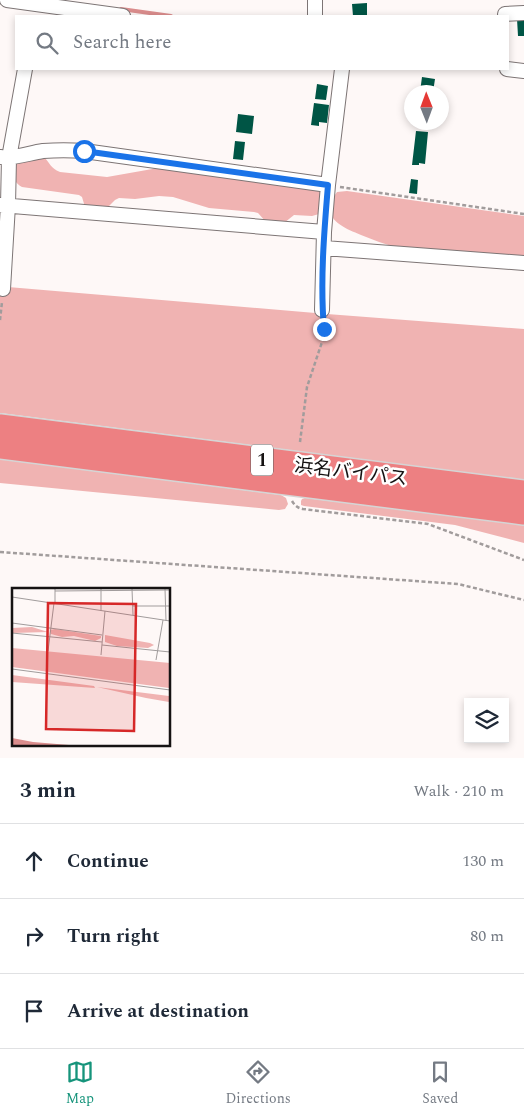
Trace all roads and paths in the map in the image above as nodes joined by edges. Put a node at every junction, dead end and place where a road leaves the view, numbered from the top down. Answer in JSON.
{"nodes":[{"id":1,"x":6,"y":0,"type":"edge"},
{"id":2,"x":315,"y":0,"type":"edge"},
{"id":3,"x":40,"y":7,"type":"edge"},
{"id":4,"x":505,"y":10,"type":"edge"},
{"id":5,"x":524,"y":13,"type":"edge"},
{"id":6,"x":114,"y":15,"type":"edge"},
{"id":7,"x":315,"y":15,"type":"edge"},
{"id":8,"x":509,"y":69,"type":"edge"},
{"id":9,"x":24,"y":70,"type":"edge"},
{"id":10,"x":342,"y":70,"type":"edge"},
{"id":11,"x":524,"y":71,"type":"edge"},
{"id":12,"x":5,"y":158,"type":"edge"},
{"id":13,"x":328,"y":185,"type":"junction"},
{"id":14,"x":4,"y":205,"type":"edge"},
{"id":15,"x":524,"y":214,"type":"edge"},
{"id":16,"x":324,"y":232,"type":"junction"},
{"id":17,"x":324,"y":248,"type":"junction"},
{"id":18,"x":524,"y":263,"type":"edge"},
{"id":19,"x":3,"y":290,"type":"joint"},
{"id":20,"x":322,"y":310,"type":"joint"},
{"id":21,"x":0,"y":320,"type":"edge"},
{"id":22,"x":0,"y":426,"type":"edge"},
{"id":23,"x":300,"y":442,"type":"dead end"},
{"id":24,"x":0,"y":446,"type":"edge"},
{"id":25,"x":524,"y":493,"type":"edge"},
{"id":26,"x":292,"y":497,"type":"dead end"},
{"id":27,"x":524,"y":512,"type":"edge"},
{"id":28,"x":0,"y":552,"type":"edge"},
{"id":29,"x":524,"y":560,"type":"edge"},
{"id":30,"x":524,"y":600,"type":"edge"}],
"edges":[{"from":1,"to":3,"type":"street"},
{"from":2,"to":7,"type":"street"},
{"from":3,"to":6,"type":"street"},
{"from":4,"to":5,"type":"street"},
{"from":8,"to":11,"type":"street"},
{"from":9,"to":12,"type":"street"},
{"from":10,"to":13,"type":"street"},
{"from":12,"to":13,"type":"street"},
{"from":12,"to":14,"type":"street"},
{"from":13,"to":15,"type":"path"},
{"from":13,"to":16,"type":"street"},
{"from":14,"to":16,"type":"street"},
{"from":14,"to":19,"type":"street"},
{"from":16,"to":17,"type":"street"},
{"from":17,"to":18,"type":"street"},
{"from":17,"to":20,"type":"street"},
{"from":19,"to":21,"type":"path"},
{"from":20,"to":23,"type":"path"},
{"from":22,"to":25,"type":"highway","name":"浜名バイパス","number":"1"},
{"from":24,"to":27,"type":"highway","name":"浜名バイパス","number":"1"},
{"from":26,"to":29,"type":"path"},
{"from":28,"to":30,"type":"path"}]}
